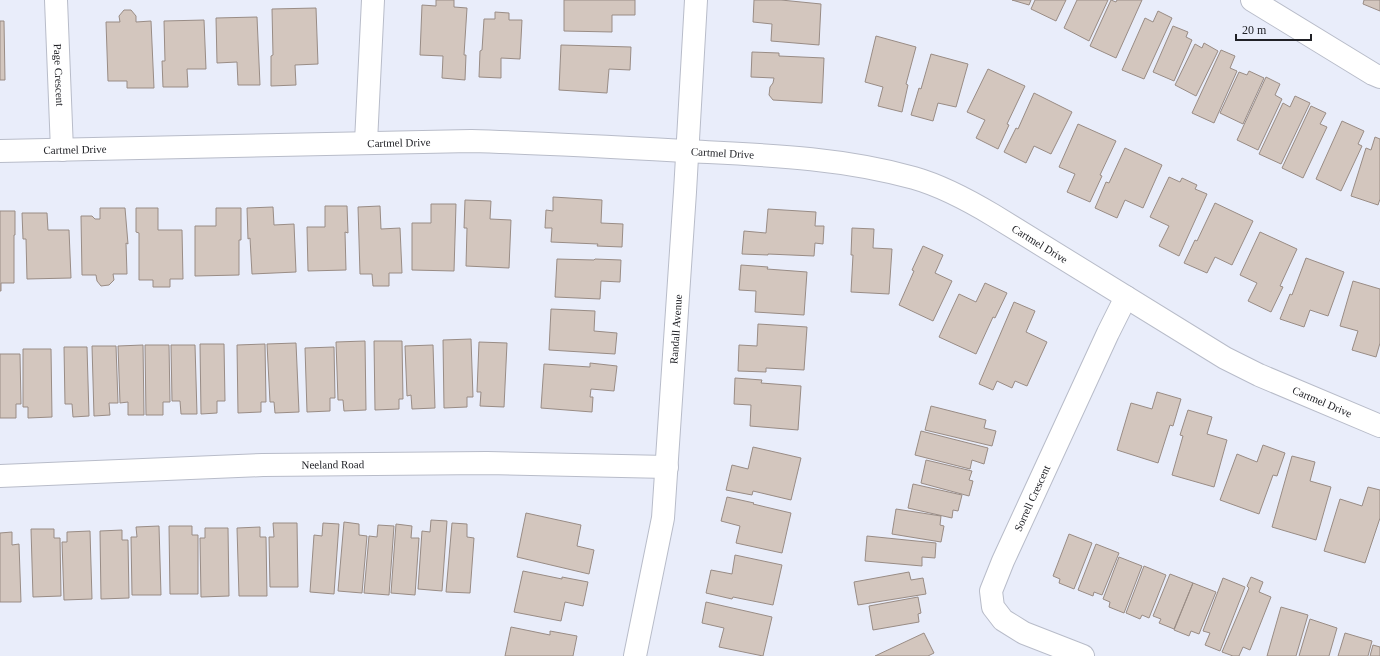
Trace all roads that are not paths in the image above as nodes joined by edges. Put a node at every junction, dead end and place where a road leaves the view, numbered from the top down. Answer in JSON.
{"nodes":[{"id":1,"x":56,"y":0,"type":"edge"},
{"id":2,"x":373,"y":0,"type":"edge"},
{"id":3,"x":696,"y":0,"type":"edge"},
{"id":4,"x":1252,"y":0,"type":"edge"},
{"id":5,"x":1380,"y":77,"type":"edge"},
{"id":6,"x":366,"y":142,"type":"junction"},
{"id":7,"x":62,"y":150,"type":"junction"},
{"id":8,"x":0,"y":151,"type":"edge"},
{"id":9,"x":688,"y":151,"type":"junction"},
{"id":10,"x":1126,"y":297,"type":"junction"},
{"id":11,"x":1380,"y":426,"type":"edge"},
{"id":12,"x":667,"y":467,"type":"junction"},
{"id":13,"x":0,"y":476,"type":"edge"},
{"id":14,"x":634,"y":656,"type":"edge"},
{"id":15,"x":1083,"y":656,"type":"edge"}],
"edges":[{"from":1,"to":7,"type":"street","name":"Page Crescent"},
{"from":2,"to":6,"type":"street"},
{"from":3,"to":9,"type":"street","name":"Randall Avenue"},
{"from":4,"to":5,"type":"street"},
{"from":6,"to":7,"type":"street","name":"Cartmel Drive"},
{"from":6,"to":9,"type":"street","name":"Cartmel Drive"},
{"from":7,"to":8,"type":"street","name":"Cartmel Drive"},
{"from":9,"to":10,"type":"street","name":"Cartmel Drive"},
{"from":9,"to":12,"type":"street","name":"Randall Avenue"},
{"from":10,"to":11,"type":"street","name":"Cartmel Drive"},
{"from":10,"to":15,"type":"street","name":"Sorrell Crescent"},
{"from":12,"to":13,"type":"street","name":"Neeland Road"},
{"from":12,"to":14,"type":"street","name":"Randall Avenue"}]}
